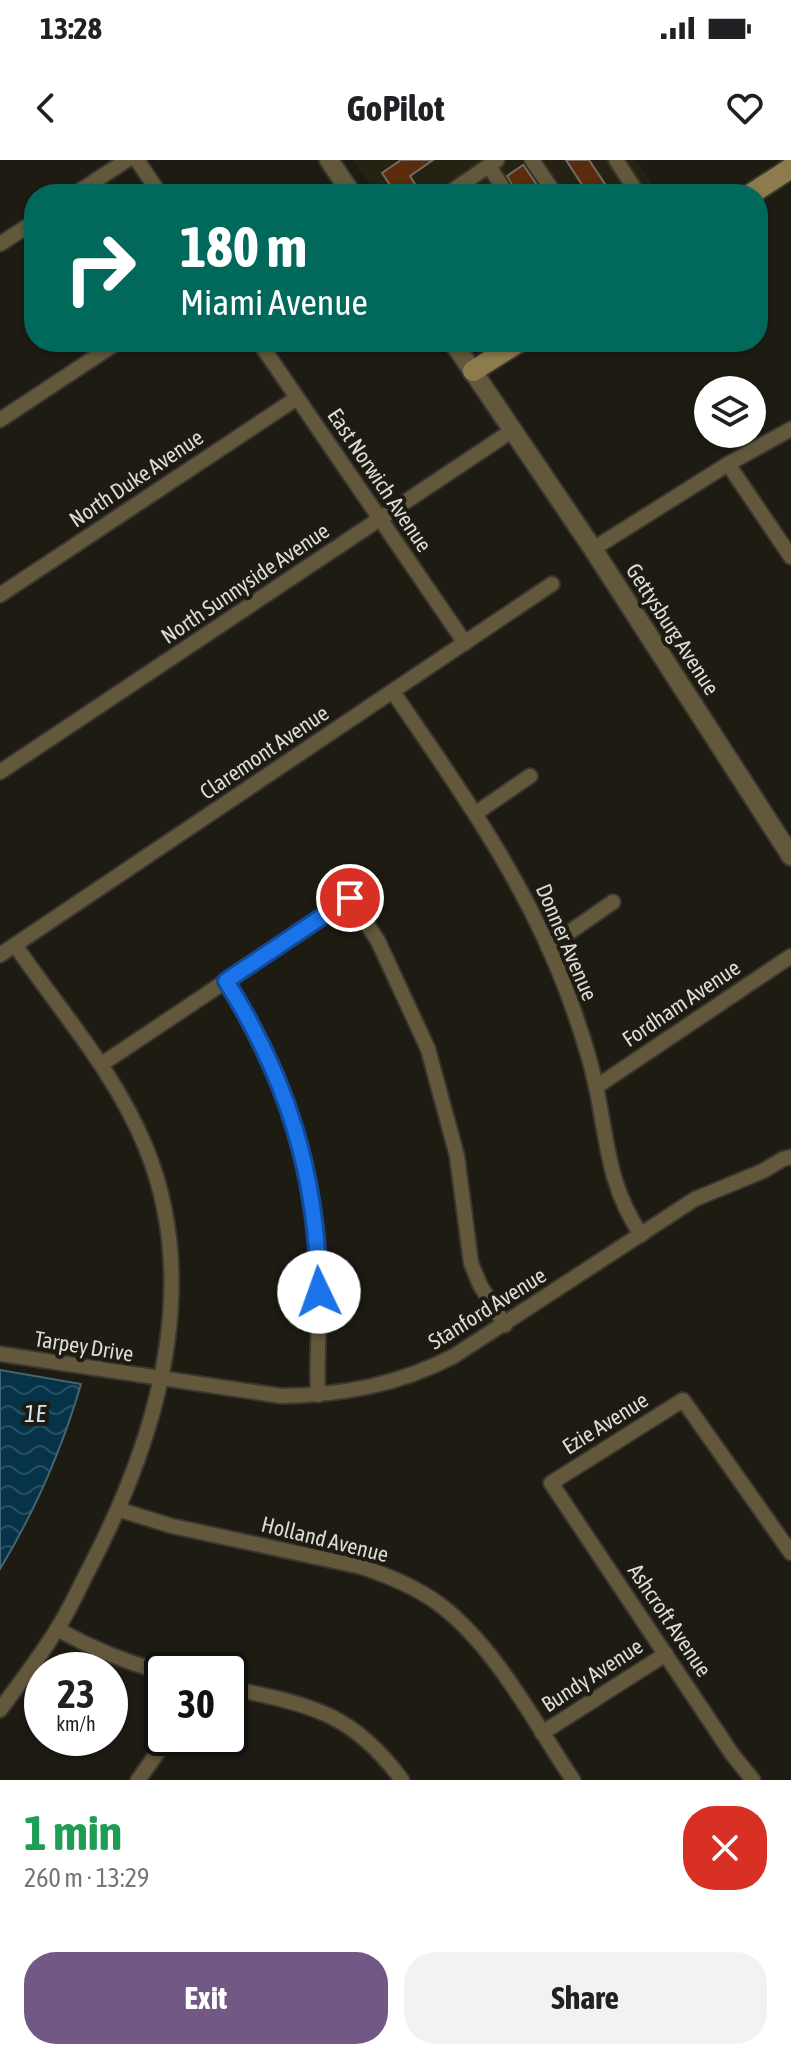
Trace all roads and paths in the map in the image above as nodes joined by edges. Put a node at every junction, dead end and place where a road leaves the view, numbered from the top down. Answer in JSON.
{"nodes":[{"id":1,"x":127,"y":160,"type":"edge"},
{"id":2,"x":137,"y":160,"type":"edge"},
{"id":3,"x":329,"y":160,"type":"edge"},
{"id":4,"x":532,"y":160,"type":"edge"},
{"id":5,"x":616,"y":160,"type":"edge"},
{"id":6,"x":493,"y":163,"type":"edge"},
{"id":7,"x":790,"y":164,"type":"edge"},
{"id":8,"x":90,"y":184,"type":"edge"},
{"id":9,"x":153,"y":184,"type":"edge"},
{"id":10,"x":345,"y":184,"type":"edge"},
{"id":11,"x":462,"y":184,"type":"edge"},
{"id":12,"x":502,"y":184,"type":"edge"},
{"id":13,"x":548,"y":184,"type":"edge"},
{"id":14,"x":632,"y":184,"type":"edge"},
{"id":15,"x":764,"y":184,"type":"edge"},
{"id":16,"x":24,"y":228,"type":"edge"},
{"id":17,"x":0,"y":244,"type":"edge"},
{"id":18,"x":103,"y":352,"type":"edge"},
{"id":19,"x":266,"y":352,"type":"edge"},
{"id":20,"x":460,"y":352,"type":"edge"},
{"id":21,"x":503,"y":352,"type":"edge"},
{"id":22,"x":473,"y":371,"type":"junction"},
{"id":23,"x":297,"y":398,"type":"junction"},
{"id":24,"x":0,"y":420,"type":"edge"},
{"id":25,"x":791,"y":429,"type":"edge"},
{"id":26,"x":513,"y":430,"type":"junction"},
{"id":27,"x":728,"y":464,"type":"junction"},
{"id":28,"x":380,"y":520,"type":"junction"},
{"id":29,"x":593,"y":549,"type":"junction"},
{"id":30,"x":791,"y":557,"type":"edge"},
{"id":31,"x":552,"y":584,"type":"dead end"},
{"id":32,"x":0,"y":595,"type":"edge"},
{"id":33,"x":465,"y":643,"type":"junction"},
{"id":34,"x":393,"y":692,"type":"junction"},
{"id":35,"x":0,"y":772,"type":"edge"},
{"id":36,"x":530,"y":776,"type":"dead end"},
{"id":37,"x":476,"y":813,"type":"junction"},
{"id":38,"x":791,"y":856,"type":"edge"},
{"id":39,"x":613,"y":902,"type":"dead end"},
{"id":40,"x":15,"y":945,"type":"junction"},
{"id":41,"x":548,"y":947,"type":"junction"},
{"id":42,"x":0,"y":955,"type":"edge"},
{"id":43,"x":791,"y":956,"type":"edge"},
{"id":44,"x":226,"y":981,"type":"junction"},
{"id":45,"x":102,"y":1064,"type":"junction"},
{"id":46,"x":596,"y":1087,"type":"junction"},
{"id":47,"x":791,"y":1157,"type":"edge"},
{"id":48,"x":641,"y":1235,"type":"junction"},
{"id":49,"x":505,"y":1325,"type":"junction"},
{"id":50,"x":0,"y":1354,"type":"edge"},
{"id":51,"x":162,"y":1380,"type":"junction"},
{"id":52,"x":318,"y":1395,"type":"junction"},
{"id":53,"x":551,"y":1483,"type":"joint"},
{"id":54,"x":120,"y":1510,"type":"junction"},
{"id":55,"x":791,"y":1553,"type":"edge"},
{"id":56,"x":57,"y":1629,"type":"junction"},
{"id":57,"x":666,"y":1654,"type":"junction"},
{"id":58,"x":144,"y":1667,"type":"edge"},
{"id":59,"x":248,"y":1692,"type":"edge"},
{"id":60,"x":0,"y":1710,"type":"edge"},
{"id":61,"x":542,"y":1733,"type":"junction"},
{"id":62,"x":155,"y":1756,"type":"edge"},
{"id":63,"x":138,"y":1780,"type":"edge"},
{"id":64,"x":402,"y":1780,"type":"edge"},
{"id":65,"x":573,"y":1780,"type":"edge"},
{"id":66,"x":753,"y":1780,"type":"edge"}],
"edges":[{"from":1,"to":8,"type":"street"},
{"from":2,"to":9,"type":"street"},
{"from":3,"to":10,"type":"street"},
{"from":4,"to":13,"type":"street"},
{"from":5,"to":14,"type":"street"},
{"from":6,"to":11,"type":"street"},
{"from":6,"to":12,"type":"street"},
{"from":7,"to":15,"type":"main road"},
{"from":16,"to":17,"type":"street"},
{"from":18,"to":24,"type":"street"},
{"from":19,"to":23,"type":"street","name":"East Norwich Avenue"},
{"from":20,"to":22,"type":"street","name":"Gettysburg Avenue"},
{"from":21,"to":22,"type":"main road"},
{"from":22,"to":26,"type":"street","name":"Gettysburg Avenue"},
{"from":23,"to":28,"type":"street","name":"East Norwich Avenue"},
{"from":23,"to":32,"type":"street","name":"North Duke Avenue"},
{"from":25,"to":27,"type":"street"},
{"from":26,"to":28,"type":"street","name":"North Sunnyside Avenue"},
{"from":26,"to":29,"type":"street","name":"Gettysburg Avenue"},
{"from":27,"to":29,"type":"street"},
{"from":27,"to":30,"type":"street"},
{"from":28,"to":33,"type":"street","name":"East Norwich Avenue"},
{"from":28,"to":35,"type":"street","name":"North Sunnyside Avenue"},
{"from":29,"to":38,"type":"street","name":"Gettysburg Avenue"},
{"from":31,"to":33,"type":"street","name":"Claremont Avenue"},
{"from":33,"to":34,"type":"street","name":"Claremont Avenue"},
{"from":34,"to":37,"type":"street","name":"Donner Avenue"},
{"from":34,"to":40,"type":"street","name":"Claremont Avenue"},
{"from":36,"to":37,"type":"street"},
{"from":37,"to":41,"type":"street","name":"Donner Avenue"},
{"from":39,"to":41,"type":"street"},
{"from":40,"to":42,"type":"street","name":"Claremont Avenue"},
{"from":40,"to":45,"type":"street"},
{"from":41,"to":46,"type":"street","name":"Donner Avenue"},
{"from":43,"to":46,"type":"street","name":"Fordham Avenue"},
{"from":44,"to":45,"type":"street"},
{"from":44,"to":49,"type":"street"},
{"from":44,"to":52,"type":"street"},
{"from":45,"to":51,"type":"street"},
{"from":46,"to":48,"type":"street","name":"Donner Avenue"},
{"from":47,"to":48,"type":"street","name":"Stanford Avenue"},
{"from":48,"to":49,"type":"street","name":"Stanford Avenue"},
{"from":49,"to":52,"type":"street","name":"Stanford Avenue"},
{"from":50,"to":51,"type":"street","name":"Tarpey Drive"},
{"from":51,"to":52,"type":"street","name":"Stanford Avenue"},
{"from":51,"to":54,"type":"street"},
{"from":53,"to":55,"type":"street","name":"Ezie Avenue"},
{"from":53,"to":57,"type":"street","name":"Ashcroft Avenue"},
{"from":54,"to":56,"type":"street"},
{"from":54,"to":61,"type":"street","name":"Holland Avenue"},
{"from":56,"to":58,"type":"street"},
{"from":56,"to":60,"type":"street"},
{"from":57,"to":61,"type":"street","name":"Bundy Avenue"},
{"from":57,"to":66,"type":"street","name":"Ashcroft Avenue"},
{"from":59,"to":64,"type":"street"},
{"from":61,"to":65,"type":"street","name":"Holland Avenue"},
{"from":62,"to":63,"type":"street"}]}
